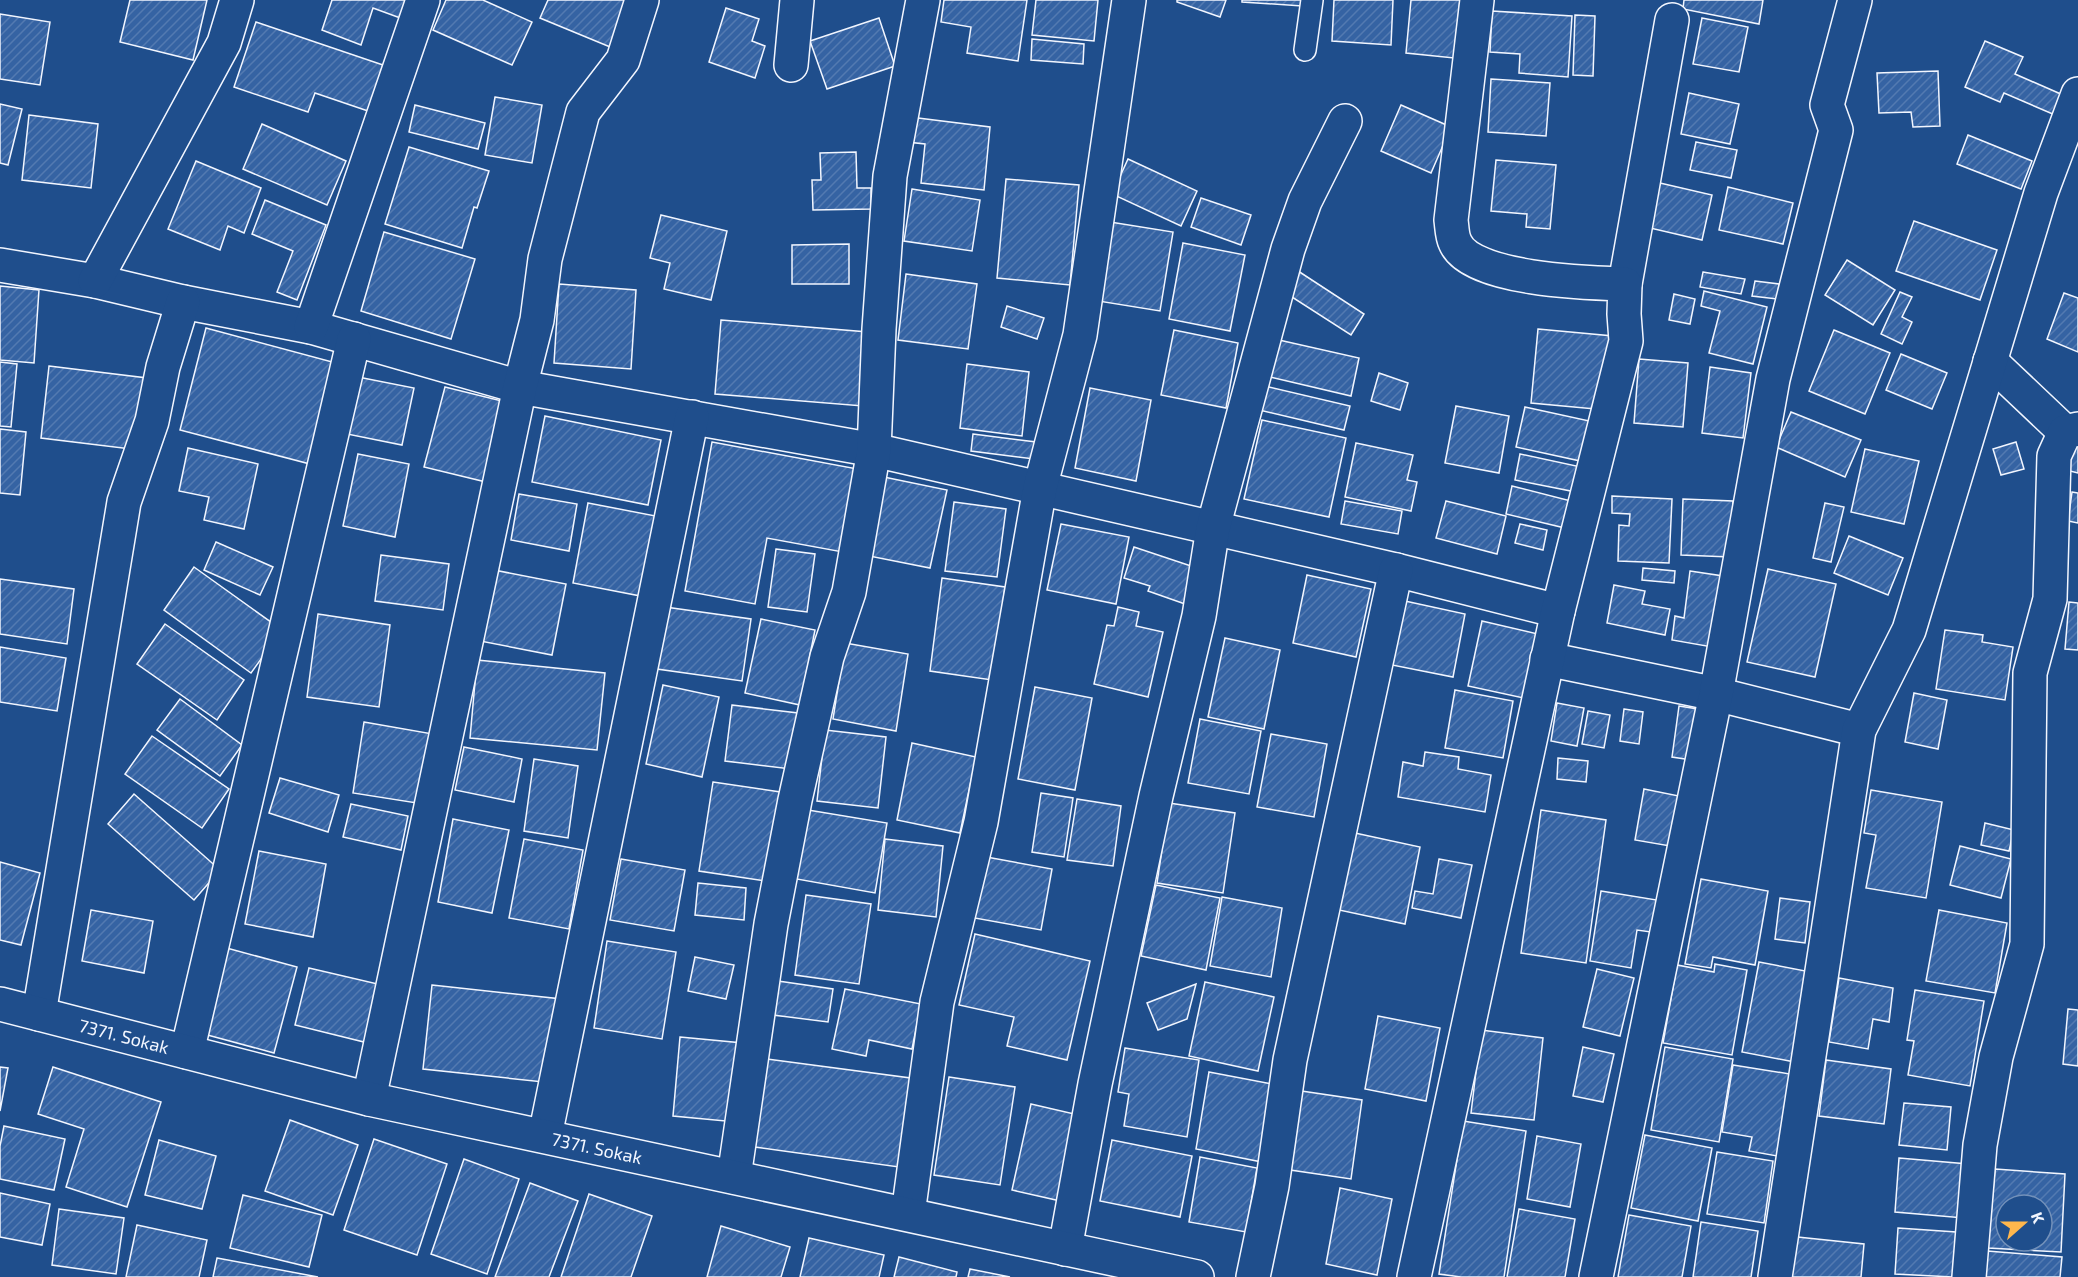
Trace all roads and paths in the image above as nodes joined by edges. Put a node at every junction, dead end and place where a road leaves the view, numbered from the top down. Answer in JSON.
{"nodes":[{"id":1,"x":237,"y":0,"type":"edge"},
{"id":2,"x":423,"y":0,"type":"edge"},
{"id":3,"x":642,"y":0,"type":"edge"},
{"id":4,"x":797,"y":0,"type":"edge"},
{"id":5,"x":923,"y":0,"type":"edge"},
{"id":6,"x":1129,"y":0,"type":"edge"},
{"id":7,"x":1312,"y":0,"type":"edge"},
{"id":8,"x":1477,"y":0,"type":"edge"},
{"id":9,"x":1854,"y":0,"type":"edge"},
{"id":10,"x":1672,"y":20,"type":"dead end"},
{"id":11,"x":1305,"y":50,"type":"dead end"},
{"id":12,"x":791,"y":65,"type":"dead end"},
{"id":13,"x":2078,"y":94,"type":"edge"},
{"id":14,"x":1345,"y":121,"type":"dead end"},
{"id":15,"x":0,"y":265,"type":"edge"},
{"id":16,"x":94,"y":280,"type":"junction"},
{"id":17,"x":1625,"y":284,"type":"junction"},
{"id":18,"x":183,"y":302,"type":"junction"},
{"id":19,"x":311,"y":327,"type":"junction"},
{"id":20,"x":354,"y":339,"type":"junction"},
{"id":21,"x":1990,"y":361,"type":"junction"},
{"id":22,"x":520,"y":387,"type":"junction"},
{"id":23,"x":692,"y":417,"type":"junction"},
{"id":24,"x":2072,"y":430,"type":"edge"},
{"id":25,"x":874,"y":450,"type":"junction"},
{"id":26,"x":1040,"y":488,"type":"junction"},
{"id":27,"x":1213,"y":528,"type":"junction"},
{"id":28,"x":1396,"y":570,"type":"junction"},
{"id":29,"x":1558,"y":611,"type":"junction"},
{"id":30,"x":1547,"y":660,"type":"junction"},
{"id":31,"x":1716,"y":694,"type":"junction"},
{"id":32,"x":1859,"y":730,"type":"junction"},
{"id":33,"x":0,"y":1004,"type":"edge"},
{"id":34,"x":39,"y":1014,"type":"junction"},
{"id":35,"x":188,"y":1052,"type":"junction"},
{"id":36,"x":369,"y":1099,"type":"junction"},
{"id":37,"x":545,"y":1136,"type":"junction"},
{"id":38,"x":734,"y":1177,"type":"junction"},
{"id":39,"x":908,"y":1214,"type":"junction"},
{"id":40,"x":1065,"y":1249,"type":"junction"},
{"id":41,"x":1197,"y":1277,"type":"edge"},
{"id":42,"x":1253,"y":1277,"type":"edge"},
{"id":43,"x":1414,"y":1277,"type":"edge"},
{"id":44,"x":1596,"y":1277,"type":"edge"},
{"id":45,"x":1775,"y":1277,"type":"edge"},
{"id":46,"x":1969,"y":1277,"type":"edge"}],
"edges":[{"from":1,"to":16,"type":"street"},
{"from":2,"to":19,"type":"street"},
{"from":3,"to":22,"type":"street"},
{"from":4,"to":12,"type":"street"},
{"from":5,"to":25,"type":"street"},
{"from":6,"to":26,"type":"street"},
{"from":7,"to":11,"type":"lane"},
{"from":8,"to":17,"type":"street"},
{"from":9,"to":31,"type":"street"},
{"from":10,"to":17,"type":"street"},
{"from":13,"to":21,"type":"street"},
{"from":14,"to":27,"type":"street"},
{"from":15,"to":16,"type":"street"},
{"from":16,"to":18,"type":"street"},
{"from":17,"to":29,"type":"street"},
{"from":18,"to":19,"type":"street"},
{"from":18,"to":34,"type":"street"},
{"from":19,"to":20,"type":"street"},
{"from":20,"to":22,"type":"street"},
{"from":20,"to":35,"type":"street"},
{"from":21,"to":24,"type":"street"},
{"from":21,"to":32,"type":"street"},
{"from":22,"to":23,"type":"street"},
{"from":22,"to":36,"type":"street"},
{"from":23,"to":25,"type":"street"},
{"from":23,"to":37,"type":"street"},
{"from":24,"to":46,"type":"street"},
{"from":25,"to":26,"type":"street"},
{"from":25,"to":38,"type":"street"},
{"from":26,"to":27,"type":"street"},
{"from":26,"to":39,"type":"street"},
{"from":27,"to":28,"type":"street"},
{"from":27,"to":40,"type":"street"},
{"from":28,"to":29,"type":"street"},
{"from":28,"to":42,"type":"street"},
{"from":29,"to":30,"type":"street"},
{"from":30,"to":31,"type":"street"},
{"from":30,"to":43,"type":"street"},
{"from":31,"to":32,"type":"street"},
{"from":31,"to":44,"type":"street"},
{"from":32,"to":45,"type":"street"},
{"from":33,"to":34,"type":"street","name":"7371. Sokak"},
{"from":34,"to":35,"type":"street","name":"7371. Sokak"},
{"from":35,"to":36,"type":"street","name":"7371. Sokak"},
{"from":36,"to":37,"type":"street","name":"7371. Sokak"},
{"from":37,"to":38,"type":"street","name":"7371. Sokak"},
{"from":38,"to":39,"type":"street","name":"7371. Sokak"},
{"from":39,"to":40,"type":"street","name":"7371. Sokak"},
{"from":40,"to":41,"type":"street","name":"7371. Sokak"}]}
